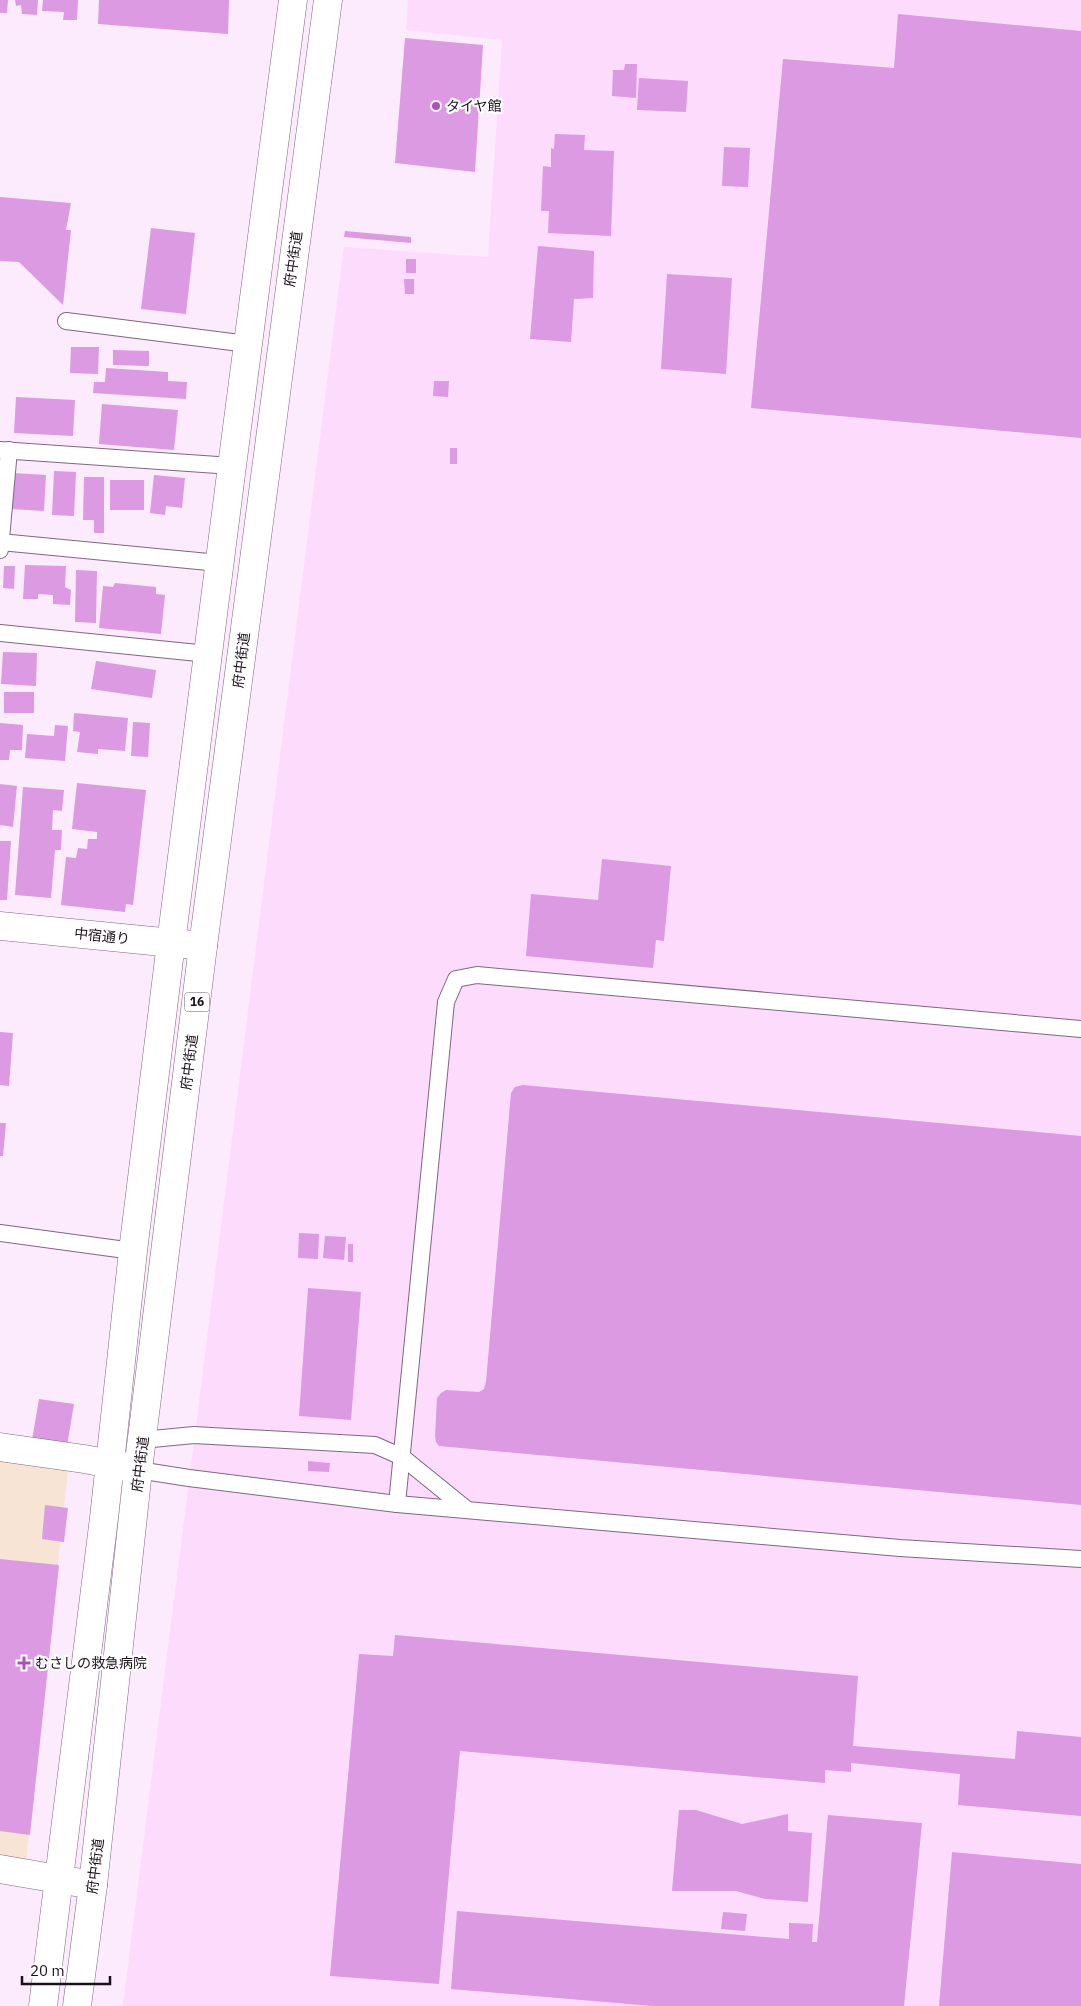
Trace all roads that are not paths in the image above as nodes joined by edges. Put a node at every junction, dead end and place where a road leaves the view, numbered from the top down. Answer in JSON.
{"nodes":[{"id":1,"x":293,"y":0,"type":"edge"},
{"id":2,"x":328,"y":0,"type":"edge"},
{"id":3,"x":66,"y":321,"type":"dead end"},
{"id":4,"x":248,"y":344,"type":"junction"},
{"id":5,"x":4,"y":450,"type":"edge"},
{"id":6,"x":232,"y":466,"type":"junction"},
{"id":7,"x":0,"y":545,"type":"edge"},
{"id":8,"x":219,"y":563,"type":"junction"},
{"id":9,"x":0,"y":633,"type":"edge"},
{"id":10,"x":208,"y":654,"type":"junction"},
{"id":11,"x":0,"y":926,"type":"edge"},
{"id":12,"x":171,"y":943,"type":"junction"},
{"id":13,"x":203,"y":946,"type":"junction"},
{"id":14,"x":1081,"y":1029,"type":"edge"},
{"id":15,"x":0,"y":1233,"type":"edge"},
{"id":16,"x":133,"y":1251,"type":"junction"},
{"id":17,"x":142,"y":1440,"type":"junction"},
{"id":18,"x":0,"y":1448,"type":"edge"},
{"id":19,"x":103,"y":1457,"type":"junction"},
{"id":20,"x":402,"y":1457,"type":"junction"},
{"id":21,"x":138,"y":1470,"type":"junction"},
{"id":22,"x":397,"y":1504,"type":"junction"},
{"id":23,"x":466,"y":1508,"type":"junction"},
{"id":24,"x":1081,"y":1559,"type":"edge"},
{"id":25,"x":0,"y":1868,"type":"edge"},
{"id":26,"x":58,"y":1879,"type":"junction"},
{"id":27,"x":93,"y":1885,"type":"junction"},
{"id":28,"x":43,"y":2006,"type":"edge"},
{"id":29,"x":77,"y":2006,"type":"edge"}],
"edges":[{"from":1,"to":4,"type":"main road","number":"16"},
{"from":2,"to":13,"type":"main road","name":"府中街道","number":"16"},
{"from":3,"to":4,"type":"lane"},
{"from":4,"to":6,"type":"main road","number":"16"},
{"from":5,"to":6,"type":"lane"},
{"from":5,"to":7,"type":"lane"},
{"from":6,"to":8,"type":"main road","number":"16"},
{"from":7,"to":8,"type":"lane"},
{"from":8,"to":10,"type":"main road","number":"16"},
{"from":9,"to":10,"type":"lane"},
{"from":10,"to":12,"type":"main road","number":"16"},
{"from":11,"to":12,"type":"main road","name":"中宿通り"},
{"from":12,"to":13,"type":"main road","name":"中宿通り"},
{"from":12,"to":16,"type":"main road","number":"16"},
{"from":13,"to":17,"type":"main road","name":"府中街道","number":"16"},
{"from":14,"to":20,"type":"lane"},
{"from":15,"to":16,"type":"lane"},
{"from":16,"to":19,"type":"main road","number":"16"},
{"from":17,"to":19,"type":"main road"},
{"from":17,"to":20,"type":"lane"},
{"from":17,"to":21,"type":"main road","name":"府中街道","number":"16"},
{"from":18,"to":19,"type":"main road"},
{"from":19,"to":21,"type":"main road"},
{"from":19,"to":26,"type":"main road","number":"16"},
{"from":20,"to":22,"type":"lane"},
{"from":20,"to":23,"type":"lane"},
{"from":21,"to":22,"type":"lane"},
{"from":21,"to":27,"type":"main road","name":"府中街道","number":"16"},
{"from":22,"to":23,"type":"lane"},
{"from":23,"to":24,"type":"lane"},
{"from":25,"to":26,"type":"main road"},
{"from":26,"to":27,"type":"main road"},
{"from":26,"to":28,"type":"main road","number":"16"},
{"from":27,"to":29,"type":"main road","name":"府中街道","number":"16"}]}
